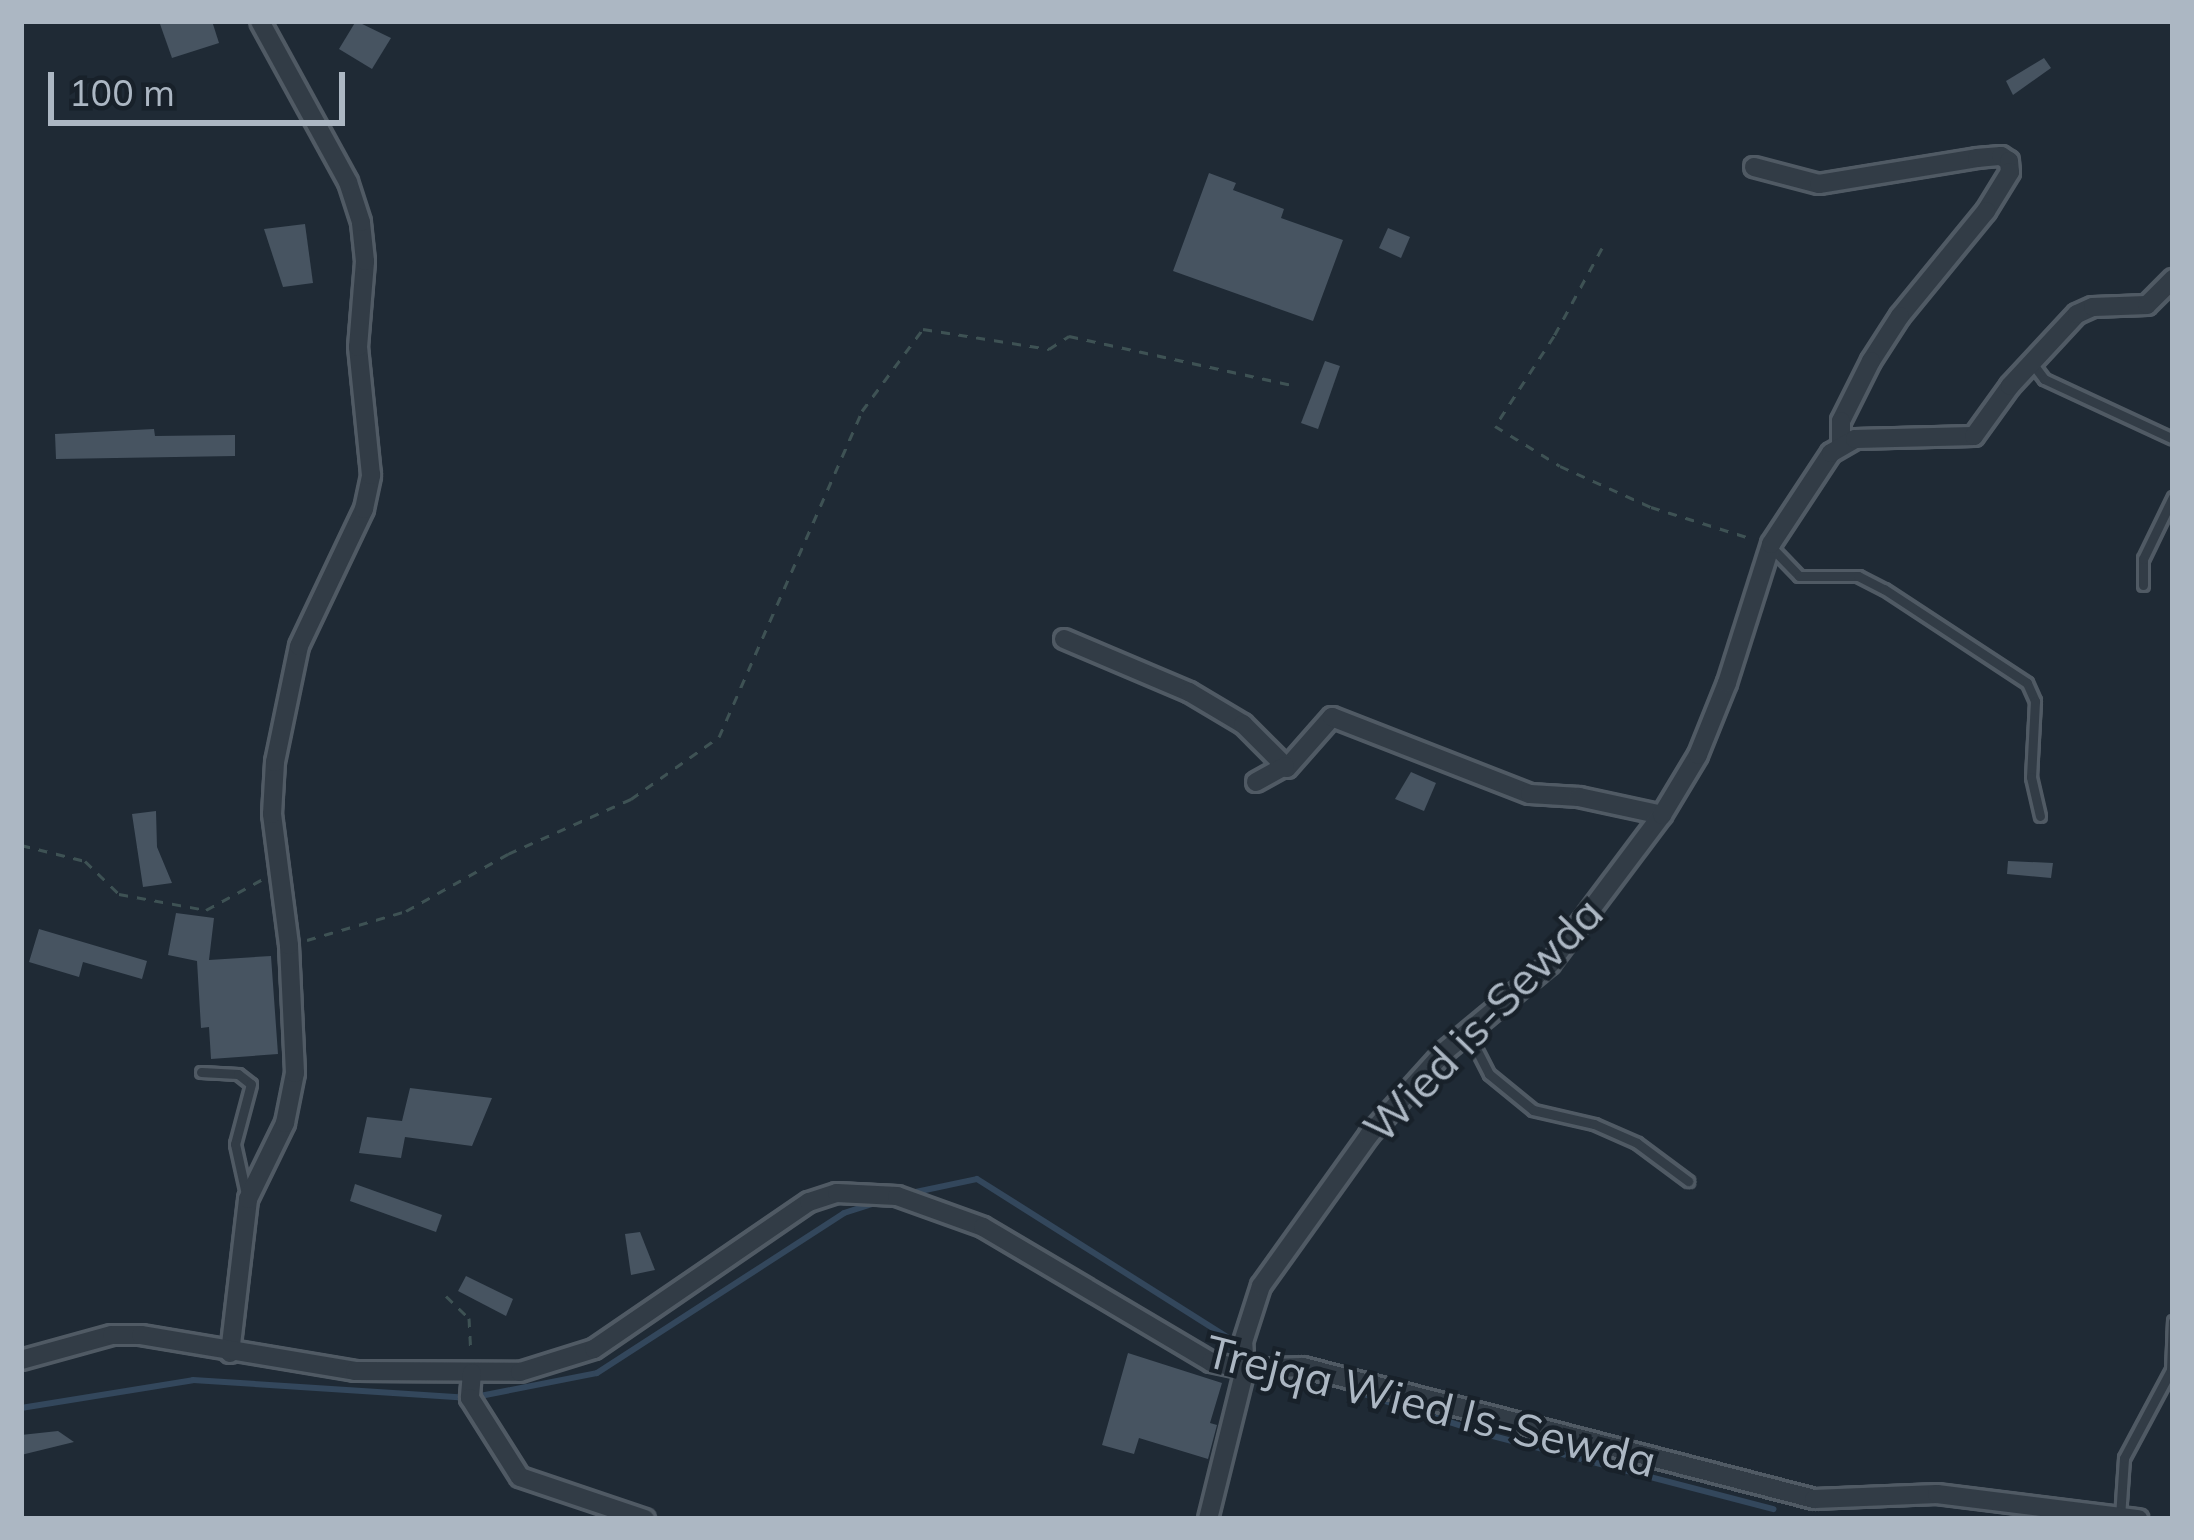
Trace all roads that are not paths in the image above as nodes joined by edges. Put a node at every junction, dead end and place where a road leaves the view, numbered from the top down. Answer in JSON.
{"nodes":[{"id":1,"x":260,"y":21,"type":"edge"},
{"id":2,"x":1754,"y":166,"type":"dead end"},
{"id":3,"x":2173,"y":279,"type":"edge"},
{"id":4,"x":2031,"y":362,"type":"junction"},
{"id":5,"x":2173,"y":440,"type":"edge"},
{"id":6,"x":1841,"y":443,"type":"junction"},
{"id":7,"x":2173,"y":496,"type":"edge"},
{"id":8,"x":1771,"y":544,"type":"junction"},
{"id":9,"x":2143,"y":585,"type":"dead end"},
{"id":10,"x":1064,"y":639,"type":"dead end"},
{"id":11,"x":1286,"y":766,"type":"junction"},
{"id":12,"x":1256,"y":782,"type":"dead end"},
{"id":13,"x":1663,"y":815,"type":"junction"},
{"id":14,"x":2040,"y":816,"type":"dead end"},
{"id":15,"x":1467,"y":1031,"type":"junction"},
{"id":16,"x":201,"y":1072,"type":"dead end"},
{"id":17,"x":1688,"y":1181,"type":"dead end"},
{"id":18,"x":248,"y":1199,"type":"junction"},
{"id":19,"x":2173,"y":1321,"type":"edge"},
{"id":20,"x":230,"y":1353,"type":"junction"},
{"id":21,"x":21,"y":1360,"type":"edge"},
{"id":22,"x":1245,"y":1369,"type":"junction"},
{"id":23,"x":472,"y":1373,"type":"junction"},
{"id":24,"x":2129,"y":1518,"type":"edge"},
{"id":25,"x":645,"y":1519,"type":"edge"},
{"id":26,"x":1208,"y":1519,"type":"edge"}],
"edges":[{"from":1,"to":18,"type":"street"},
{"from":2,"to":6,"type":"street","name":"Wied is-Sewda"},
{"from":3,"to":4,"type":"street"},
{"from":4,"to":5,"type":"lane"},
{"from":4,"to":6,"type":"street"},
{"from":6,"to":8,"type":"street","name":"Wied is-Sewda"},
{"from":7,"to":9,"type":"lane"},
{"from":8,"to":13,"type":"street","name":"Wied is-Sewda"},
{"from":8,"to":14,"type":"lane"},
{"from":10,"to":11,"type":"street"},
{"from":11,"to":12,"type":"street"},
{"from":11,"to":13,"type":"street"},
{"from":13,"to":15,"type":"street","name":"Wied is-Sewda"},
{"from":15,"to":17,"type":"lane"},
{"from":15,"to":22,"type":"street","name":"Wied is-Sewda"},
{"from":16,"to":18,"type":"lane"},
{"from":18,"to":20,"type":"street"},
{"from":19,"to":24,"type":"lane"},
{"from":20,"to":21,"type":"street","name":"Trejqa Wied Is-Sewda"},
{"from":20,"to":23,"type":"street","name":"Trejqa Wied Is-Sewda"},
{"from":22,"to":23,"type":"street","name":"Trejqa Wied Is-Sewda"},
{"from":22,"to":24,"type":"street","name":"Trejqa Wied Is-Sewda"},
{"from":22,"to":26,"type":"street","name":"Wied is-Sewda"},
{"from":23,"to":25,"type":"street"}]}
